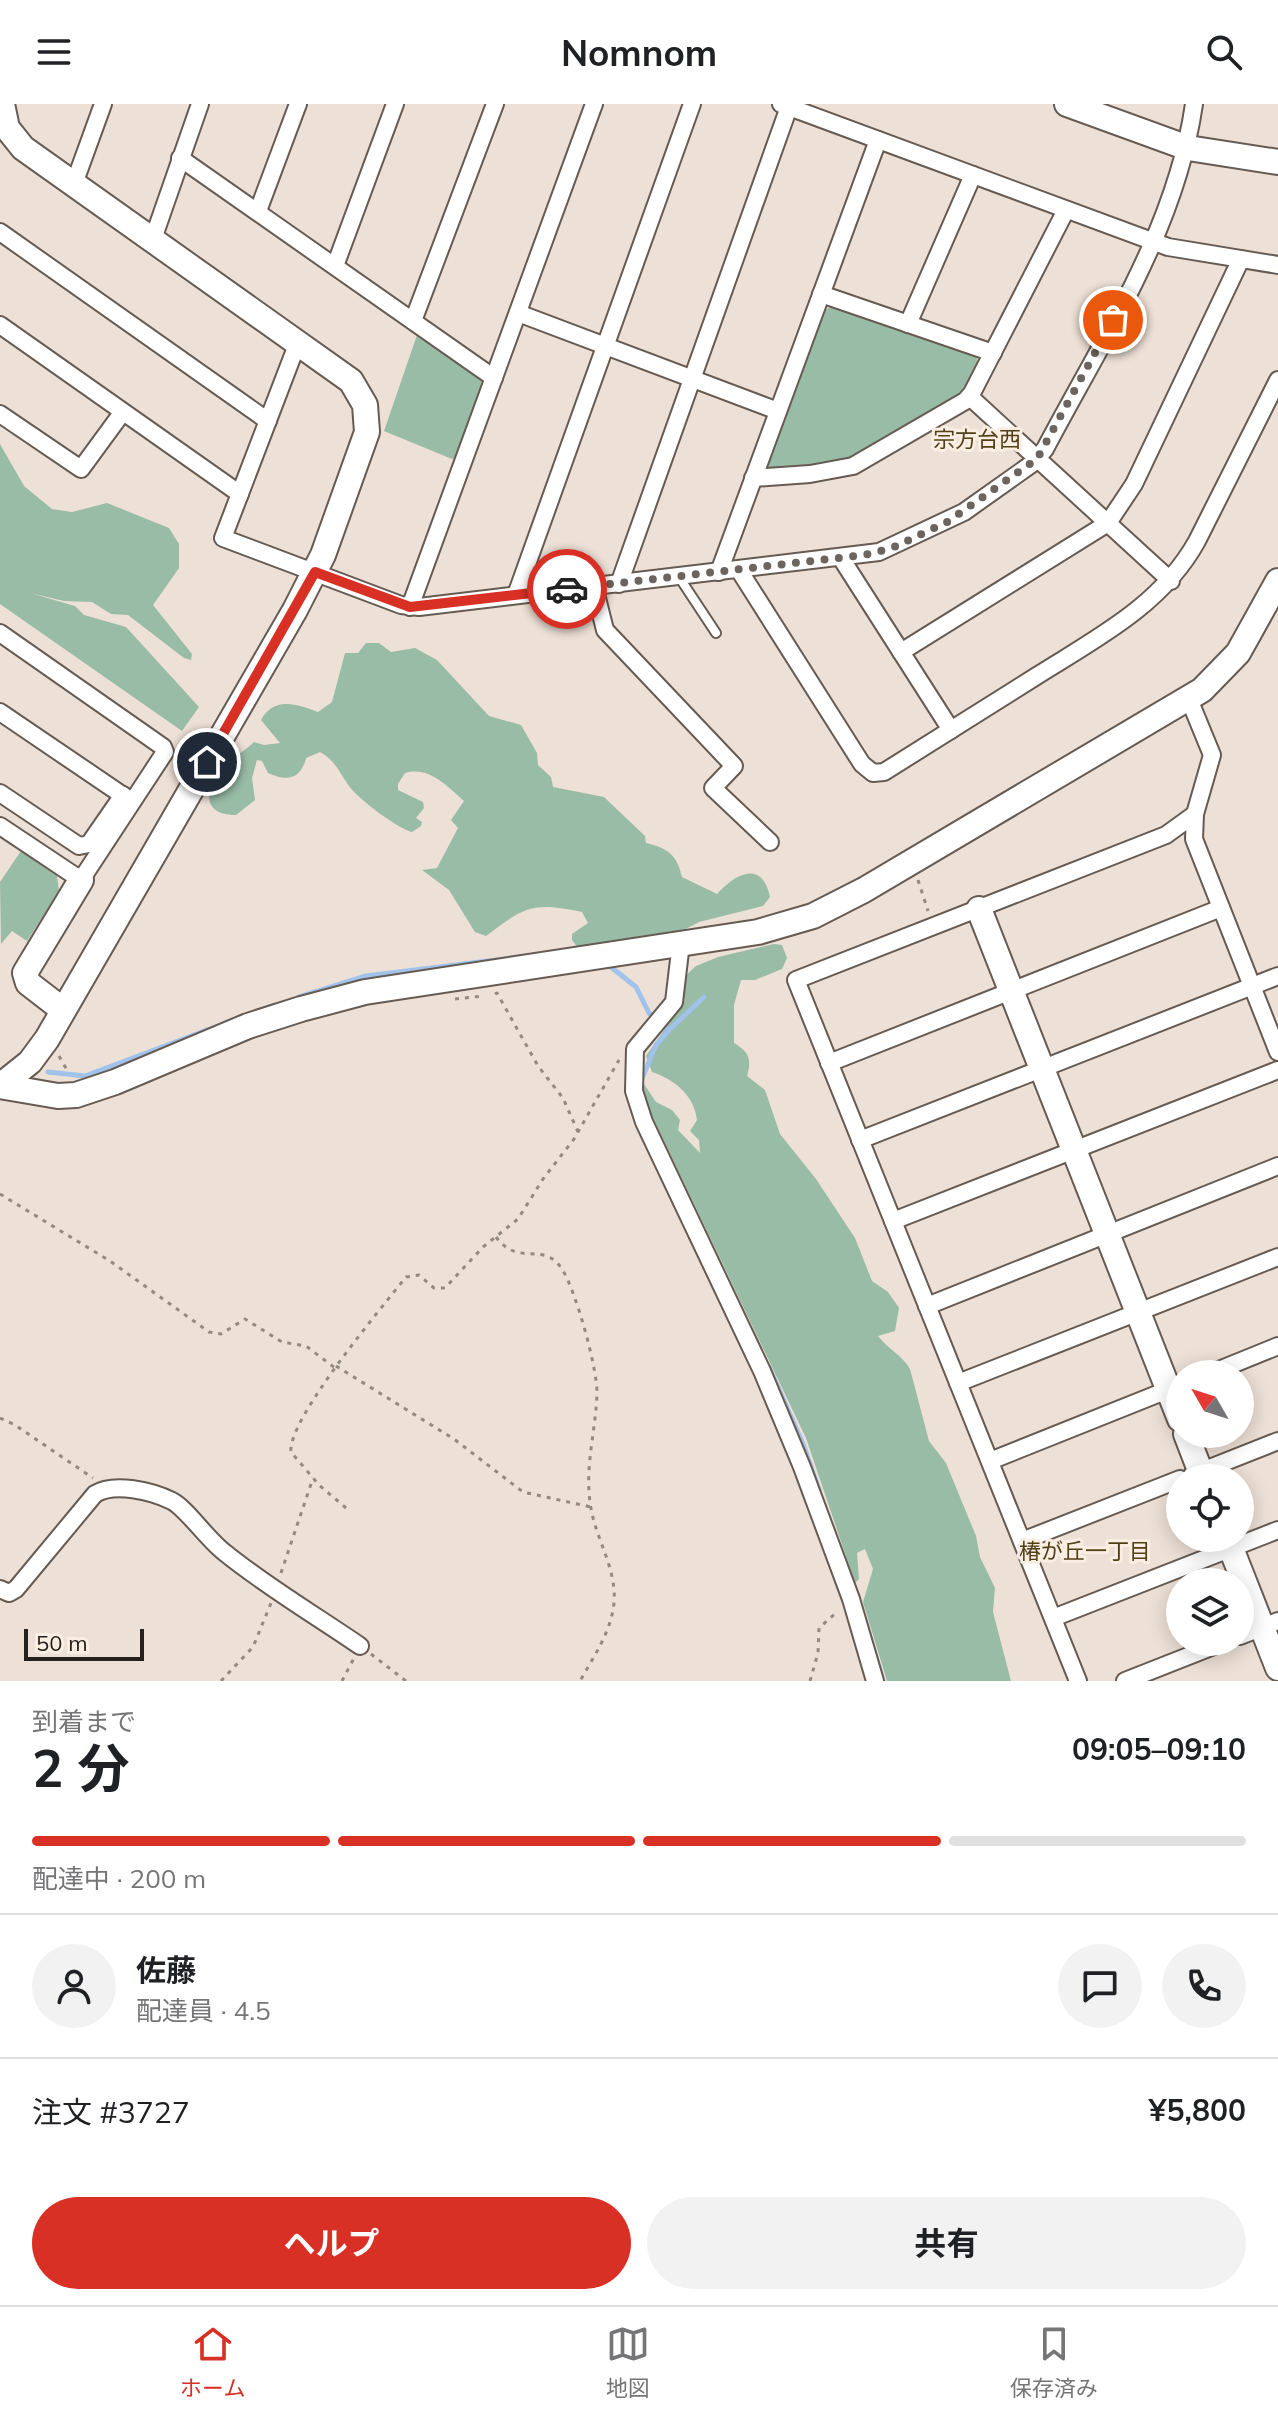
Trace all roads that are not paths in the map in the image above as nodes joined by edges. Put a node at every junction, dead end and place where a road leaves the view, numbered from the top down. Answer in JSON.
{"nodes":[{"id":1,"x":103,"y":104,"type":"edge"},
{"id":2,"x":200,"y":104,"type":"edge"},
{"id":3,"x":298,"y":104,"type":"edge"},
{"id":4,"x":395,"y":104,"type":"edge"},
{"id":5,"x":495,"y":104,"type":"edge"},
{"id":6,"x":594,"y":104,"type":"edge"},
{"id":7,"x":692,"y":104,"type":"edge"},
{"id":8,"x":1067,"y":104,"type":"edge"},
{"id":9,"x":1194,"y":104,"type":"edge"},
{"id":10,"x":787,"y":105,"type":"edge"},
{"id":11,"x":1,"y":109,"type":"edge"},
{"id":12,"x":878,"y":140,"type":"junction"},
{"id":13,"x":1188,"y":148,"type":"junction"},
{"id":14,"x":180,"y":158,"type":"junction"},
{"id":15,"x":1278,"y":162,"type":"edge"},
{"id":16,"x":973,"y":175,"type":"junction"},
{"id":17,"x":74,"y":184,"type":"junction"},
{"id":18,"x":1066,"y":210,"type":"junction"},
{"id":19,"x":258,"y":211,"type":"junction"},
{"id":20,"x":0,"y":232,"type":"edge"},
{"id":21,"x":153,"y":239,"type":"junction"},
{"id":22,"x":1154,"y":242,"type":"junction"},
{"id":23,"x":1241,"y":259,"type":"junction"},
{"id":24,"x":1278,"y":265,"type":"edge"},
{"id":25,"x":335,"y":266,"type":"junction"},
{"id":26,"x":821,"y":294,"type":"junction"},
{"id":27,"x":518,"y":313,"type":"junction"},
{"id":28,"x":413,"y":321,"type":"junction"},
{"id":29,"x":908,"y":324,"type":"junction"},
{"id":30,"x":0,"y":325,"type":"edge"},
{"id":31,"x":298,"y":342,"type":"junction"},
{"id":32,"x":605,"y":346,"type":"junction"},
{"id":33,"x":993,"y":353,"type":"junction"},
{"id":34,"x":494,"y":378,"type":"junction"},
{"id":35,"x":692,"y":379,"type":"junction"},
{"id":36,"x":1278,"y":380,"type":"edge"},
{"id":37,"x":970,"y":397,"type":"junction"},
{"id":38,"x":778,"y":411,"type":"junction"},
{"id":39,"x":122,"y":413,"type":"junction"},
{"id":40,"x":0,"y":414,"type":"edge"},
{"id":41,"x":268,"y":421,"type":"junction"},
{"id":42,"x":1037,"y":459,"type":"junction"},
{"id":43,"x":753,"y":478,"type":"junction"},
{"id":44,"x":240,"y":494,"type":"junction"},
{"id":45,"x":1108,"y":523,"type":"junction"},
{"id":46,"x":841,"y":558,"type":"junction"},
{"id":47,"x":739,"y":570,"type":"junction"},
{"id":48,"x":315,"y":572,"type":"junction"},
{"id":49,"x":719,"y":572,"type":"junction"},
{"id":50,"x":679,"y":577,"type":"junction"},
{"id":51,"x":1171,"y":581,"type":"junction"},
{"id":52,"x":1278,"y":581,"type":"edge"},
{"id":53,"x":619,"y":584,"type":"junction"},
{"id":54,"x":594,"y":586,"type":"junction"},
{"id":55,"x":516,"y":595,"type":"junction"},
{"id":56,"x":410,"y":607,"type":"junction"},
{"id":57,"x":0,"y":633,"type":"edge"},
{"id":58,"x":716,"y":633,"type":"dead end"},
{"id":59,"x":901,"y":652,"type":"junction"},
{"id":60,"x":1189,"y":699,"type":"junction"},
{"id":61,"x":0,"y":712,"type":"edge"},
{"id":62,"x":951,"y":730,"type":"junction"},
{"id":63,"x":0,"y":793,"type":"edge"},
{"id":64,"x":128,"y":798,"type":"junction"},
{"id":65,"x":1195,"y":814,"type":"junction"},
{"id":66,"x":0,"y":826,"type":"edge"},
{"id":67,"x":770,"y":842,"type":"dead end"},
{"id":68,"x":81,"y":880,"type":"junction"},
{"id":69,"x":1221,"y":908,"type":"junction"},
{"id":70,"x":979,"y":909,"type":"junction"},
{"id":71,"x":681,"y":943,"type":"junction"},
{"id":72,"x":1278,"y":976,"type":"edge"},
{"id":73,"x":1252,"y":986,"type":"junction"},
{"id":74,"x":1011,"y":991,"type":"junction"},
{"id":75,"x":63,"y":1010,"type":"junction"},
{"id":76,"x":1278,"y":1052,"type":"edge"},
{"id":77,"x":829,"y":1063,"type":"junction"},
{"id":78,"x":1042,"y":1069,"type":"junction"},
{"id":79,"x":1278,"y":1070,"type":"edge"},
{"id":80,"x":0,"y":1086,"type":"edge"},
{"id":81,"x":860,"y":1140,"type":"junction"},
{"id":82,"x":1074,"y":1150,"type":"junction"},
{"id":83,"x":1278,"y":1166,"type":"edge"},
{"id":84,"x":893,"y":1221,"type":"junction"},
{"id":85,"x":1107,"y":1235,"type":"junction"},
{"id":86,"x":1278,"y":1257,"type":"edge"},
{"id":87,"x":927,"y":1306,"type":"junction"},
{"id":88,"x":1138,"y":1312,"type":"junction"},
{"id":89,"x":1278,"y":1346,"type":"edge"},
{"id":90,"x":1244,"y":1360,"type":"edge"},
{"id":91,"x":1166,"y":1371,"type":"edge"},
{"id":92,"x":958,"y":1383,"type":"junction"},
{"id":93,"x":1166,"y":1391,"type":"edge"},
{"id":94,"x":1278,"y":1441,"type":"edge"},
{"id":95,"x":990,"y":1461,"type":"junction"},
{"id":96,"x":1223,"y":1464,"type":"edge"},
{"id":97,"x":1166,"y":1487,"type":"edge"},
{"id":98,"x":1278,"y":1530,"type":"edge"},
{"id":99,"x":1254,"y":1536,"type":"edge"},
{"id":100,"x":1022,"y":1541,"type":"junction"},
{"id":101,"x":1208,"y":1552,"type":"edge"},
{"id":102,"x":1232,"y":1552,"type":"edge"},
{"id":103,"x":0,"y":1589,"type":"edge"},
{"id":104,"x":1053,"y":1618,"type":"junction"},
{"id":105,"x":1260,"y":1628,"type":"edge"},
{"id":106,"x":360,"y":1646,"type":"road end"},
{"id":107,"x":1188,"y":1656,"type":"edge"},
{"id":108,"x":1278,"y":1668,"type":"edge"},
{"id":109,"x":875,"y":1681,"type":"edge"},
{"id":110,"x":1078,"y":1681,"type":"edge"},
{"id":111,"x":1125,"y":1681,"type":"edge"}],
"edges":[{"from":1,"to":17,"type":"street"},
{"from":2,"to":14,"type":"street"},
{"from":3,"to":19,"type":"street"},
{"from":4,"to":25,"type":"street"},
{"from":5,"to":28,"type":"street"},
{"from":6,"to":27,"type":"street"},
{"from":7,"to":32,"type":"street"},
{"from":8,"to":13,"type":"street"},
{"from":9,"to":13,"type":"street"},
{"from":10,"to":12,"type":"street"},
{"from":10,"to":35,"type":"street"},
{"from":11,"to":17,"type":"street"},
{"from":12,"to":16,"type":"street"},
{"from":12,"to":26,"type":"street"},
{"from":13,"to":15,"type":"street"},
{"from":13,"to":22,"type":"street"},
{"from":14,"to":19,"type":"street"},
{"from":14,"to":21,"type":"street"},
{"from":16,"to":18,"type":"street"},
{"from":16,"to":29,"type":"street"},
{"from":17,"to":21,"type":"street"},
{"from":18,"to":22,"type":"street"},
{"from":18,"to":33,"type":"street"},
{"from":19,"to":25,"type":"street"},
{"from":20,"to":41,"type":"street"},
{"from":21,"to":31,"type":"street"},
{"from":22,"to":23,"type":"street"},
{"from":22,"to":42,"type":"street"},
{"from":23,"to":24,"type":"street"},
{"from":23,"to":45,"type":"street"},
{"from":25,"to":28,"type":"street"},
{"from":26,"to":29,"type":"street"},
{"from":26,"to":38,"type":"street"},
{"from":27,"to":32,"type":"street"},
{"from":27,"to":34,"type":"street"},
{"from":28,"to":34,"type":"street"},
{"from":29,"to":33,"type":"street"},
{"from":30,"to":39,"type":"street"},
{"from":31,"to":41,"type":"street"},
{"from":31,"to":48,"type":"street"},
{"from":32,"to":35,"type":"street"},
{"from":32,"to":55,"type":"street"},
{"from":33,"to":37,"type":"street"},
{"from":34,"to":56,"type":"street"},
{"from":35,"to":38,"type":"street"},
{"from":35,"to":53,"type":"street"},
{"from":36,"to":51,"type":"street"},
{"from":37,"to":42,"type":"street"},
{"from":37,"to":43,"type":"street"},
{"from":38,"to":43,"type":"street"},
{"from":39,"to":40,"type":"street"},
{"from":39,"to":44,"type":"street"},
{"from":41,"to":44,"type":"street"},
{"from":42,"to":45,"type":"street"},
{"from":42,"to":46,"type":"street"},
{"from":43,"to":49,"type":"street"},
{"from":44,"to":48,"type":"street"},
{"from":45,"to":51,"type":"street"},
{"from":45,"to":59,"type":"street"},
{"from":46,"to":47,"type":"street"},
{"from":46,"to":59,"type":"street"},
{"from":47,"to":49,"type":"street"},
{"from":47,"to":62,"type":"street"},
{"from":48,"to":56,"type":"street"},
{"from":48,"to":75,"type":"street"},
{"from":49,"to":50,"type":"street"},
{"from":50,"to":53,"type":"street"},
{"from":50,"to":58,"type":"lane"},
{"from":51,"to":62,"type":"street"},
{"from":52,"to":60,"type":"street"},
{"from":53,"to":54,"type":"street"},
{"from":54,"to":55,"type":"street"},
{"from":54,"to":67,"type":"street"},
{"from":55,"to":56,"type":"street"},
{"from":57,"to":64,"type":"street"},
{"from":59,"to":62,"type":"street"},
{"from":60,"to":65,"type":"street"},
{"from":60,"to":71,"type":"street"},
{"from":61,"to":64,"type":"street"},
{"from":63,"to":64,"type":"street"},
{"from":64,"to":68,"type":"street"},
{"from":65,"to":69,"type":"street"},
{"from":65,"to":70,"type":"street"},
{"from":66,"to":68,"type":"street"},
{"from":68,"to":75,"type":"street"},
{"from":69,"to":73,"type":"street"},
{"from":69,"to":74,"type":"street"},
{"from":70,"to":74,"type":"street"},
{"from":70,"to":77,"type":"street"},
{"from":71,"to":80,"type":"street"},
{"from":71,"to":109,"type":"street"},
{"from":72,"to":73,"type":"street"},
{"from":73,"to":76,"type":"street"},
{"from":73,"to":78,"type":"street"},
{"from":74,"to":77,"type":"street"},
{"from":74,"to":78,"type":"street"},
{"from":75,"to":80,"type":"street"},
{"from":77,"to":81,"type":"street"},
{"from":78,"to":81,"type":"street"},
{"from":78,"to":82,"type":"street"},
{"from":79,"to":82,"type":"street"},
{"from":81,"to":84,"type":"street"},
{"from":82,"to":84,"type":"street"},
{"from":82,"to":85,"type":"street"},
{"from":83,"to":85,"type":"street"},
{"from":84,"to":87,"type":"street"},
{"from":85,"to":87,"type":"street"},
{"from":85,"to":88,"type":"street"},
{"from":86,"to":88,"type":"street"},
{"from":87,"to":92,"type":"street"},
{"from":88,"to":91,"type":"street"},
{"from":88,"to":92,"type":"street"},
{"from":89,"to":90,"type":"street"},
{"from":92,"to":95,"type":"street"},
{"from":93,"to":95,"type":"street"},
{"from":94,"to":96,"type":"street"},
{"from":95,"to":100,"type":"street"},
{"from":97,"to":100,"type":"street"},
{"from":98,"to":99,"type":"street"},
{"from":100,"to":104,"type":"street"},
{"from":101,"to":104,"type":"street"},
{"from":102,"to":105,"type":"street"},
{"from":103,"to":106,"type":"street"},
{"from":104,"to":110,"type":"street"},
{"from":105,"to":108,"type":"street"},
{"from":107,"to":111,"type":"street"}]}
